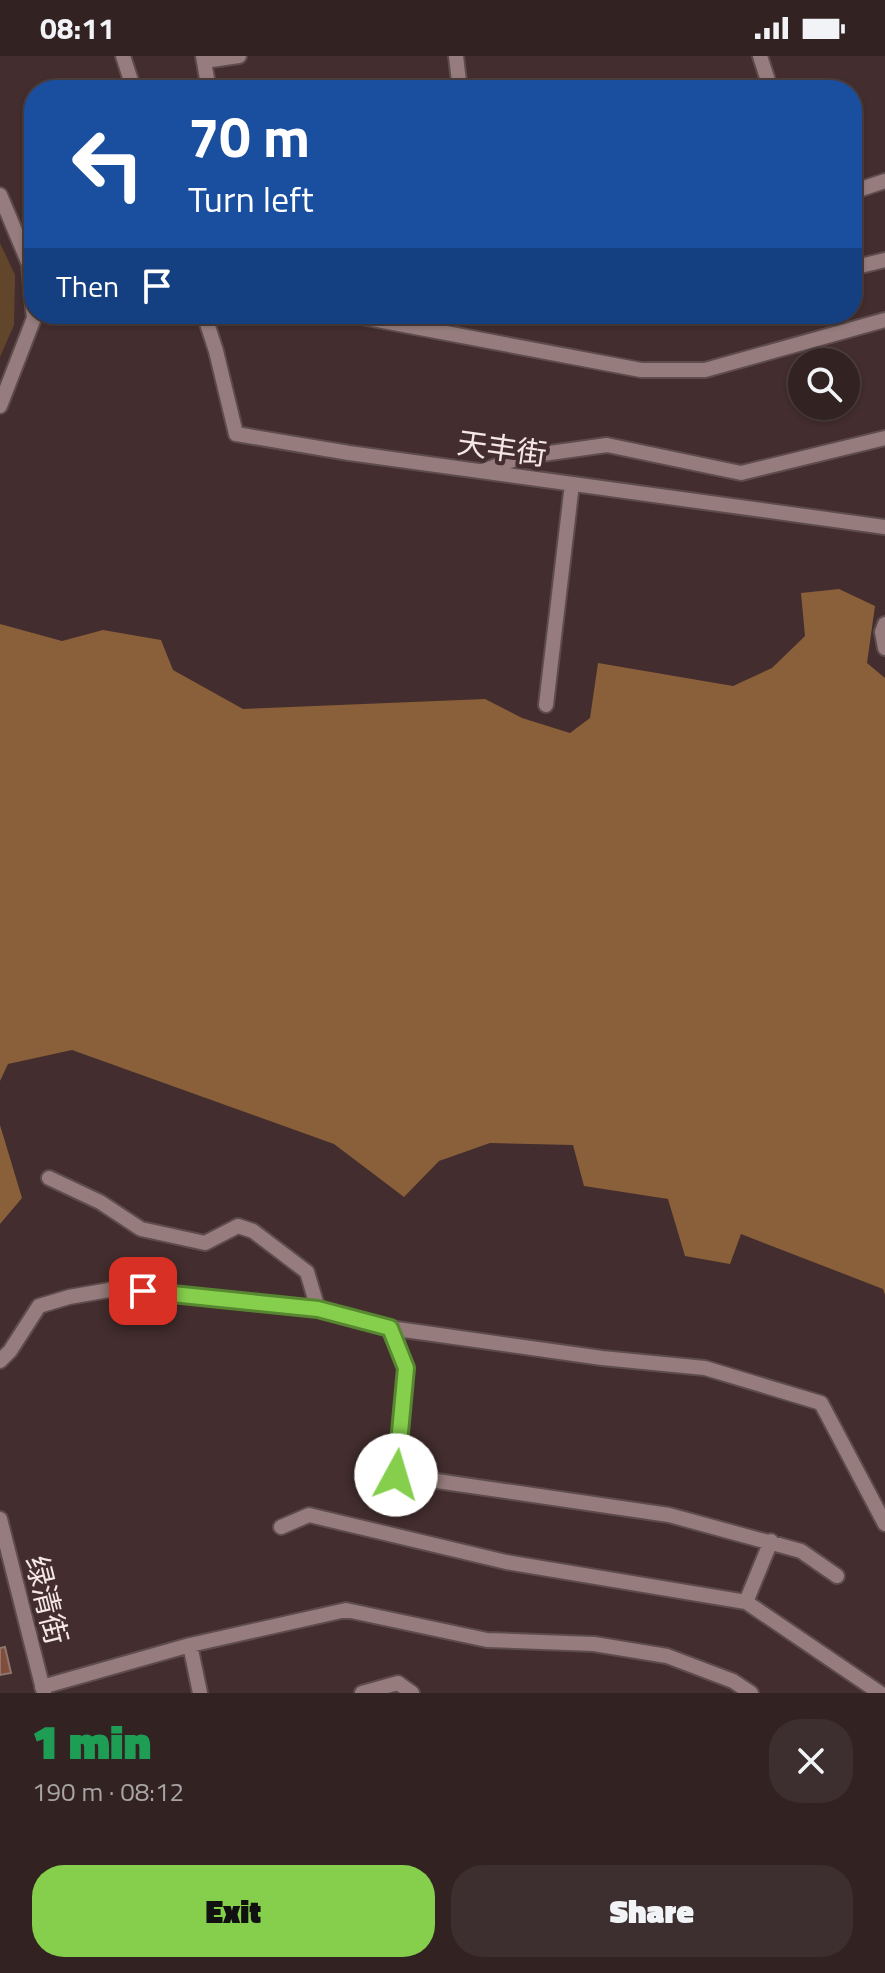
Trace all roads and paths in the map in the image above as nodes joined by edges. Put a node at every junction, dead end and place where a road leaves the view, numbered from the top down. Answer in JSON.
{"nodes":[{"id":1,"x":123,"y":56,"type":"edge"},
{"id":2,"x":239,"y":56,"type":"edge"},
{"id":3,"x":456,"y":56,"type":"edge"},
{"id":4,"x":760,"y":56,"type":"edge"},
{"id":5,"x":203,"y":58,"type":"edge"},
{"id":6,"x":131,"y":80,"type":"edge"},
{"id":7,"x":207,"y":80,"type":"edge"},
{"id":8,"x":459,"y":80,"type":"edge"},
{"id":9,"x":768,"y":80,"type":"edge"},
{"id":10,"x":885,"y":181,"type":"edge"},
{"id":11,"x":862,"y":189,"type":"edge"},
{"id":12,"x":0,"y":195,"type":"edge"},
{"id":13,"x":24,"y":252,"type":"edge"},
{"id":14,"x":885,"y":260,"type":"edge"},
{"id":15,"x":862,"y":266,"type":"edge"},
{"id":16,"x":885,"y":320,"type":"edge"},
{"id":17,"x":32,"y":324,"type":"edge"},
{"id":18,"x":207,"y":324,"type":"edge"},
{"id":19,"x":399,"y":324,"type":"edge"},
{"id":20,"x":0,"y":406,"type":"edge"},
{"id":21,"x":885,"y":438,"type":"edge"},
{"id":22,"x":481,"y":472,"type":"junction"},
{"id":23,"x":572,"y":484,"type":"junction"},
{"id":24,"x":885,"y":527,"type":"edge"},
{"id":25,"x":885,"y":624,"type":"edge"},
{"id":26,"x":885,"y":648,"type":"edge"},
{"id":27,"x":546,"y":705,"type":"dead end"},
{"id":28,"x":49,"y":1178,"type":"dead end"},
{"id":29,"x":318,"y":1309,"type":"junction"},
{"id":30,"x":390,"y":1328,"type":"junction"},
{"id":31,"x":0,"y":1361,"type":"edge"},
{"id":32,"x":0,"y":1519,"type":"edge"},
{"id":33,"x":885,"y":1524,"type":"edge"},
{"id":34,"x":281,"y":1527,"type":"dead end"},
{"id":35,"x":771,"y":1541,"type":"junction"},
{"id":36,"x":837,"y":1576,"type":"dead end"},
{"id":37,"x":746,"y":1602,"type":"junction"},
{"id":38,"x":190,"y":1645,"type":"junction"},
{"id":39,"x":43,"y":1690,"type":"edge"},
{"id":40,"x":883,"y":1692,"type":"edge"},
{"id":41,"x":200,"y":1693,"type":"edge"},
{"id":42,"x":362,"y":1693,"type":"edge"},
{"id":43,"x":412,"y":1693,"type":"edge"},
{"id":44,"x":751,"y":1693,"type":"edge"}],
"edges":[{"from":1,"to":6,"type":"street"},
{"from":2,"to":5,"type":"street"},
{"from":3,"to":8,"type":"street"},
{"from":4,"to":9,"type":"street"},
{"from":5,"to":7,"type":"street"},
{"from":10,"to":11,"type":"street"},
{"from":12,"to":13,"type":"street"},
{"from":14,"to":15,"type":"street"},
{"from":16,"to":19,"type":"street"},
{"from":17,"to":20,"type":"street"},
{"from":18,"to":22,"type":"street","name":"天丰街"},
{"from":21,"to":22,"type":"street"},
{"from":22,"to":23,"type":"street","name":"天丰街"},
{"from":23,"to":24,"type":"street","name":"天丰街"},
{"from":23,"to":27,"type":"street"},
{"from":25,"to":26,"type":"street"},
{"from":28,"to":29,"type":"street"},
{"from":29,"to":30,"type":"street"},
{"from":29,"to":31,"type":"street"},
{"from":30,"to":33,"type":"street"},
{"from":30,"to":35,"type":"street"},
{"from":32,"to":39,"type":"street","name":"绿清街"},
{"from":34,"to":37,"type":"street"},
{"from":35,"to":36,"type":"street"},
{"from":35,"to":37,"type":"street"},
{"from":37,"to":40,"type":"street"},
{"from":38,"to":39,"type":"street"},
{"from":38,"to":41,"type":"street"},
{"from":38,"to":44,"type":"street"},
{"from":42,"to":43,"type":"street"}]}
